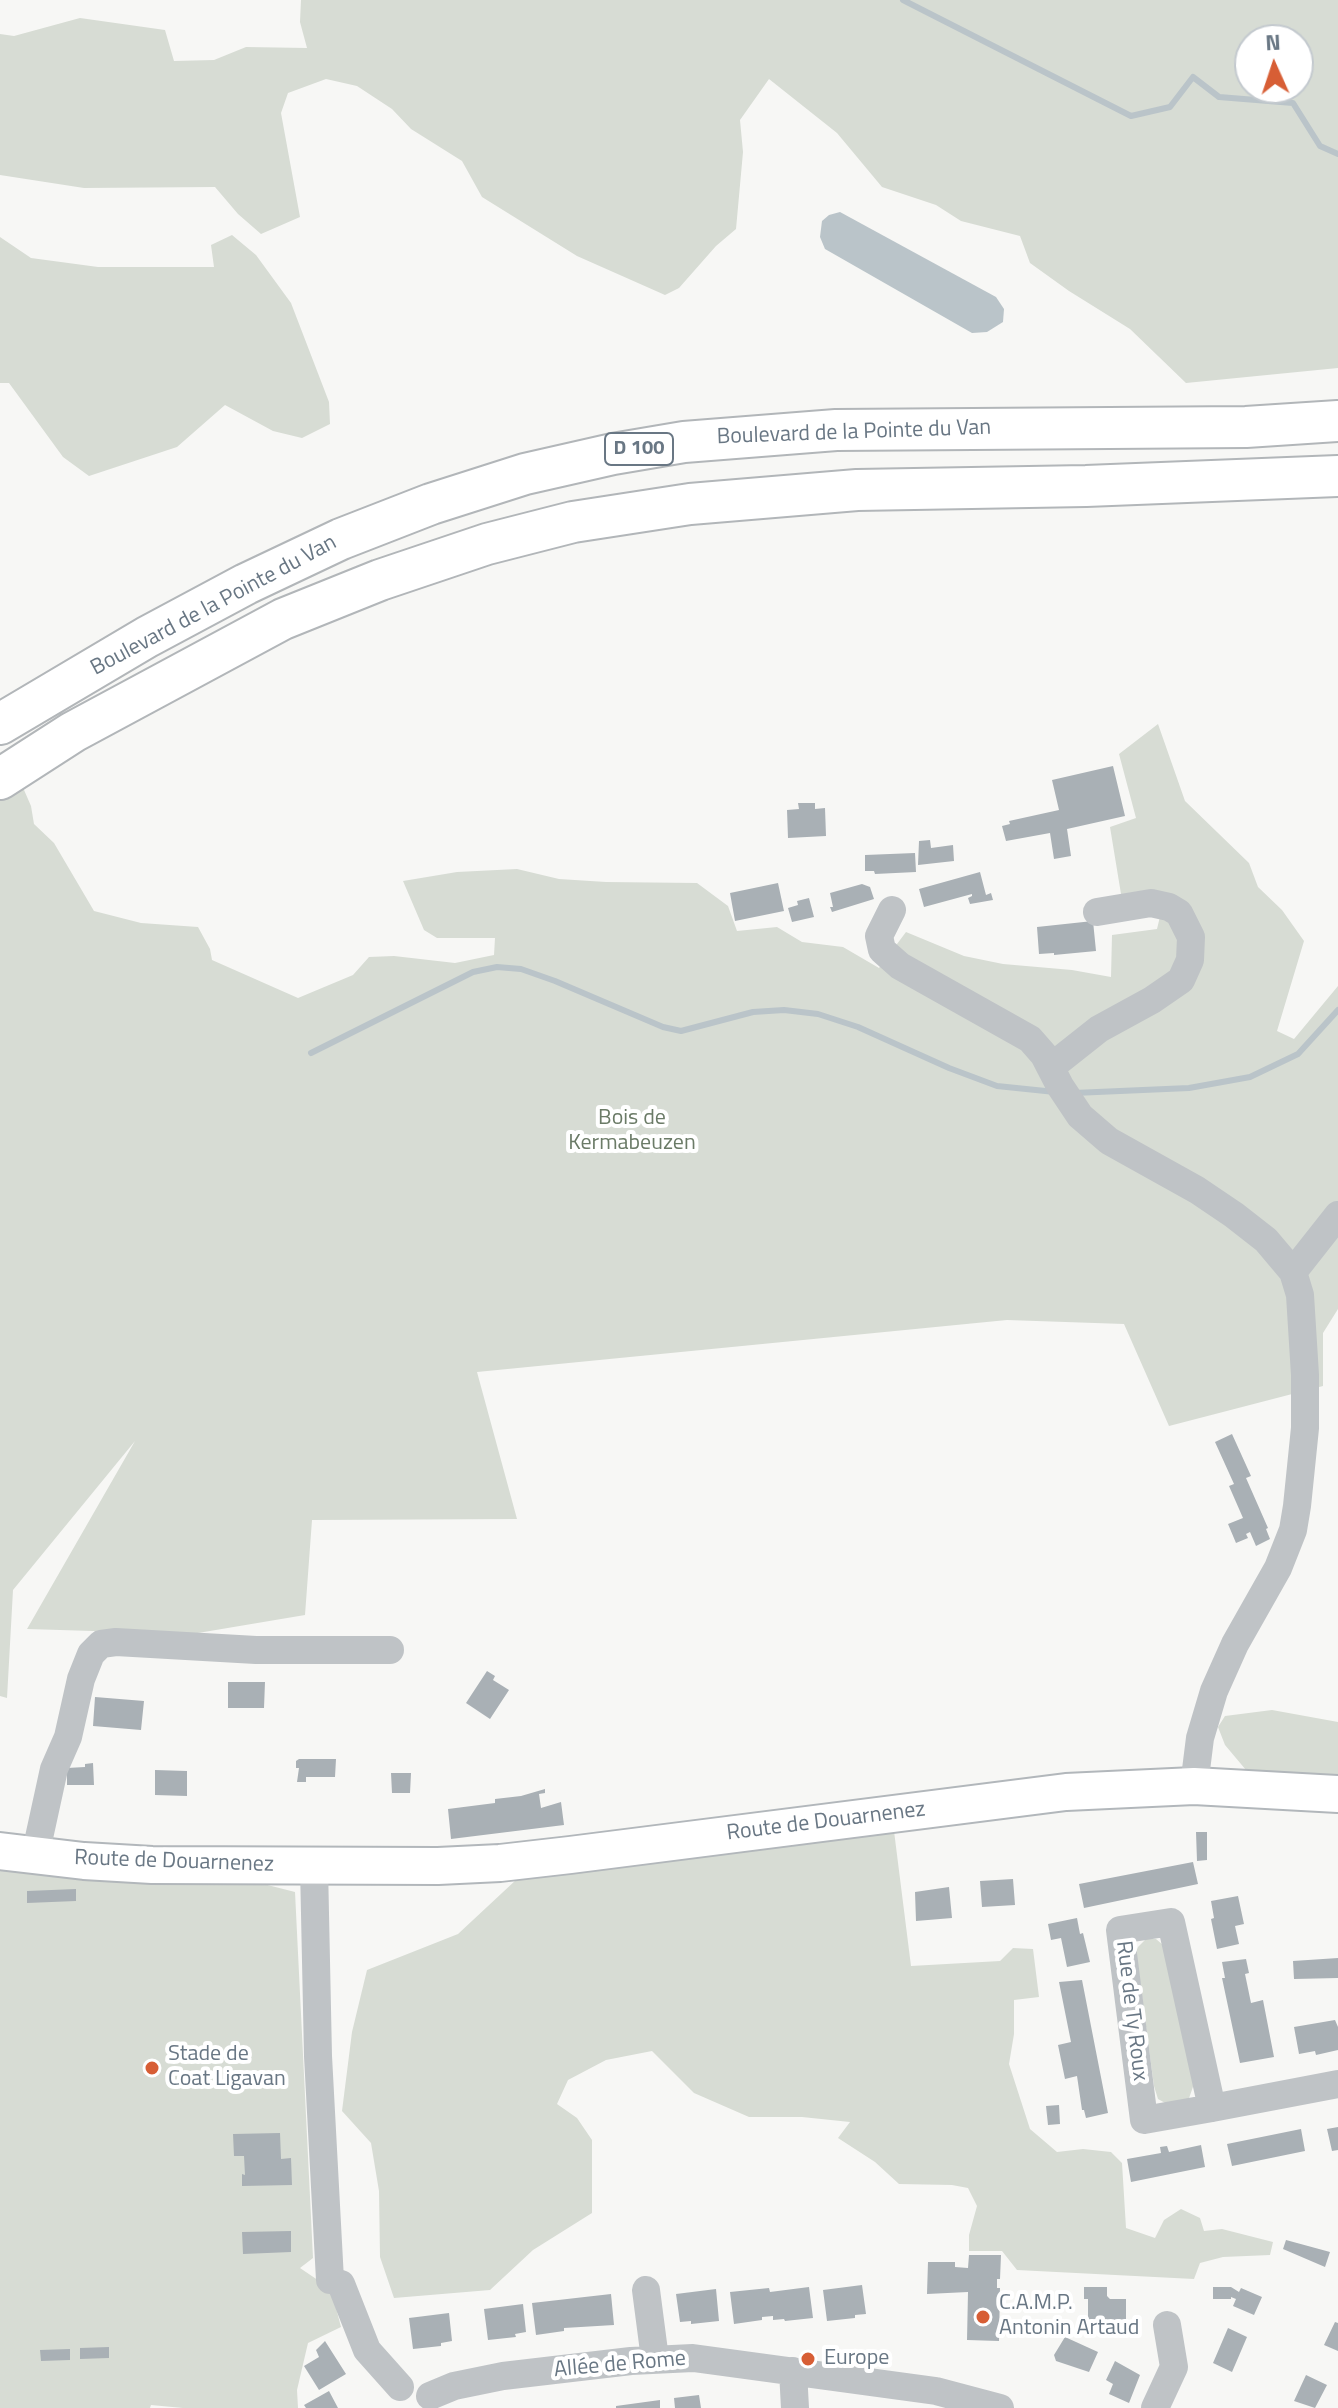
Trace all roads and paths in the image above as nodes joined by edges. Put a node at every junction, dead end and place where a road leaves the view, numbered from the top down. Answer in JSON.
{"nodes":[{"id":1,"x":1338,"y":421,"type":"edge"},
{"id":2,"x":1338,"y":476,"type":"edge"},
{"id":3,"x":0,"y":724,"type":"edge"},
{"id":4,"x":0,"y":779,"type":"edge"},
{"id":5,"x":892,"y":910,"type":"dead end"},
{"id":6,"x":1097,"y":912,"type":"dead end"},
{"id":7,"x":1059,"y":1084,"type":"junction"},
{"id":8,"x":1338,"y":1215,"type":"edge"},
{"id":9,"x":1293,"y":1272,"type":"junction"},
{"id":10,"x":390,"y":1650,"type":"dead end"},
{"id":11,"x":1194,"y":1786,"type":"junction"},
{"id":12,"x":1338,"y":1794,"type":"edge"},
{"id":13,"x":0,"y":1851,"type":"edge"},
{"id":14,"x":35,"y":1856,"type":"junction"},
{"id":15,"x":314,"y":1866,"type":"junction"},
{"id":16,"x":1338,"y":2084,"type":"edge"},
{"id":17,"x":1212,"y":2108,"type":"junction"},
{"id":18,"x":646,"y":2290,"type":"dead end"},
{"id":19,"x":1167,"y":2325,"type":"dead end"},
{"id":20,"x":655,"y":2359,"type":"junction"},
{"id":21,"x":793,"y":2371,"type":"junction"},
{"id":22,"x":396,"y":2398,"type":"edge"},
{"id":23,"x":431,"y":2402,"type":"edge"},
{"id":24,"x":795,"y":2408,"type":"edge"},
{"id":25,"x":1000,"y":2408,"type":"edge"},
{"id":26,"x":1155,"y":2408,"type":"edge"}],
"edges":[{"from":1,"to":3,"type":"highway","name":"Boulevard de la Pointe du Van","number":"D 100"},
{"from":2,"to":4,"type":"highway","name":"Boulevard de la Pointe du Van"},
{"from":5,"to":7,"type":"street"},
{"from":6,"to":7,"type":"street"},
{"from":7,"to":9,"type":"street"},
{"from":8,"to":9,"type":"street"},
{"from":9,"to":11,"type":"street"},
{"from":10,"to":14,"type":"street"},
{"from":11,"to":12,"type":"main road","name":"Route de Douarnenez"},
{"from":11,"to":15,"type":"main road","name":"Route de Douarnenez"},
{"from":13,"to":14,"type":"main road","name":"Route de Douarnenez"},
{"from":14,"to":15,"type":"main road","name":"Route de Douarnenez"},
{"from":15,"to":22,"type":"street"},
{"from":16,"to":17,"type":"street","name":"Rue de Ty Roux"},
{"from":17,"to":17,"type":"street","name":"Rue de Ty Roux"},
{"from":18,"to":20,"type":"street"},
{"from":19,"to":26,"type":"street"},
{"from":20,"to":21,"type":"street","name":"Allée de Rome"},
{"from":20,"to":23,"type":"street","name":"Allée de Rome"},
{"from":21,"to":24,"type":"street"},
{"from":21,"to":25,"type":"street","name":"Allée de Rome"},
{"from":22,"to":23,"type":"street"}]}
